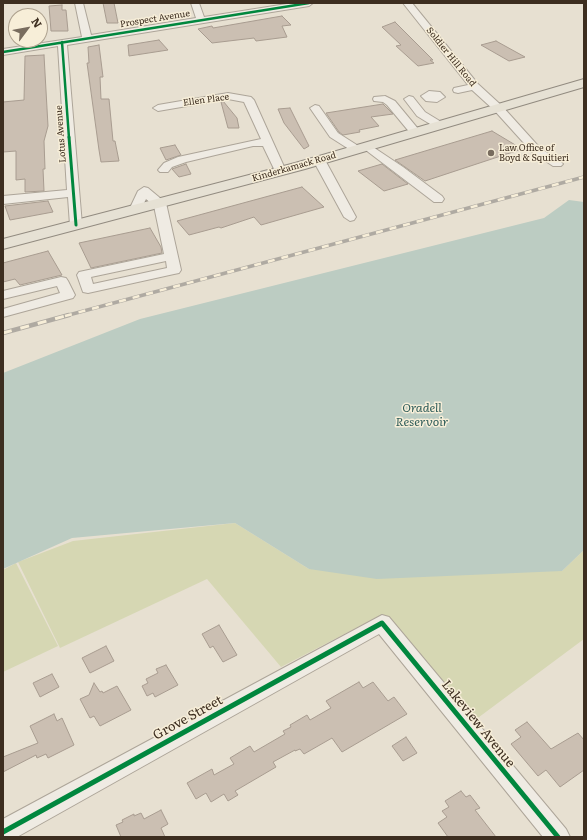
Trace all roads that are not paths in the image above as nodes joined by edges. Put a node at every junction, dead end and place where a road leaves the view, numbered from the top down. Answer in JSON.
{"nodes":[{"id":1,"x":79,"y":3,"type":"edge"},
{"id":2,"x":195,"y":3,"type":"edge"},
{"id":3,"x":309,"y":3,"type":"edge"},
{"id":4,"x":407,"y":3,"type":"edge"},
{"id":5,"x":201,"y":20,"type":"junction"},
{"id":6,"x":87,"y":38,"type":"junction"},
{"id":7,"x":62,"y":42,"type":"junction"},
{"id":8,"x":3,"y":52,"type":"edge"},
{"id":9,"x":584,"y":83,"type":"edge"},
{"id":10,"x":474,"y":86,"type":"junction"},
{"id":11,"x":458,"y":90,"type":"dead end"},
{"id":12,"x":426,"y":97,"type":"dead end"},
{"id":13,"x":378,"y":99,"type":"dead end"},
{"id":14,"x":158,"y":108,"type":"dead end"},
{"id":15,"x":315,"y":108,"type":"dead end"},
{"id":16,"x":498,"y":108,"type":"junction"},
{"id":17,"x":439,"y":125,"type":"junction"},
{"id":18,"x":414,"y":132,"type":"junction"},
{"id":19,"x":268,"y":142,"type":"junction"},
{"id":20,"x":362,"y":148,"type":"junction"},
{"id":21,"x":319,"y":160,"type":"junction"},
{"id":22,"x":557,"y":164,"type":"dead end"},
{"id":23,"x":164,"y":170,"type":"dead end"},
{"id":24,"x":280,"y":171,"type":"junction"},
{"id":25,"x":74,"y":193,"type":"junction"},
{"id":26,"x":438,"y":199,"type":"dead end"},
{"id":27,"x":3,"y":200,"type":"edge"},
{"id":28,"x":159,"y":203,"type":"junction"},
{"id":29,"x":350,"y":217,"type":"dead end"},
{"id":30,"x":76,"y":225,"type":"junction"},
{"id":31,"x":3,"y":244,"type":"edge"},
{"id":32,"x":171,"y":256,"type":"junction"},
{"id":33,"x":3,"y":295,"type":"edge"},
{"id":34,"x":3,"y":313,"type":"edge"},
{"id":35,"x":382,"y":623,"type":"joint"},
{"id":36,"x":3,"y":832,"type":"edge"},
{"id":37,"x":558,"y":837,"type":"edge"}],
"edges":[{"from":1,"to":6,"type":"street"},
{"from":2,"to":5,"type":"street"},
{"from":3,"to":5,"type":"street","name":"Prospect Avenue"},
{"from":4,"to":10,"type":"street","name":"Soldier Hill Road"},
{"from":5,"to":6,"type":"street","name":"Prospect Avenue"},
{"from":6,"to":7,"type":"street","name":"Prospect Avenue"},
{"from":7,"to":8,"type":"street","name":"Prospect Avenue"},
{"from":7,"to":25,"type":"street","name":"Lotus Avenue"},
{"from":9,"to":16,"type":"main road","name":"Kinderkamack Road"},
{"from":10,"to":11,"type":"street"},
{"from":10,"to":16,"type":"street","name":"Soldier Hill Road"},
{"from":12,"to":17,"type":"street"},
{"from":13,"to":18,"type":"street"},
{"from":14,"to":19,"type":"street","name":"Ellen Place"},
{"from":15,"to":20,"type":"street"},
{"from":16,"to":17,"type":"main road","name":"Kinderkamack Road"},
{"from":16,"to":22,"type":"street","name":"Soldier Hill Road"},
{"from":17,"to":18,"type":"main road","name":"Kinderkamack Road"},
{"from":18,"to":20,"type":"main road","name":"Kinderkamack Road"},
{"from":19,"to":23,"type":"street"},
{"from":19,"to":24,"type":"street","name":"Ellen Place"},
{"from":20,"to":21,"type":"main road","name":"Kinderkamack Road"},
{"from":20,"to":26,"type":"street"},
{"from":21,"to":24,"type":"main road","name":"Kinderkamack Road"},
{"from":21,"to":29,"type":"street"},
{"from":24,"to":28,"type":"main road","name":"Kinderkamack Road"},
{"from":25,"to":27,"type":"street"},
{"from":25,"to":30,"type":"street","name":"Lotus Avenue"},
{"from":28,"to":30,"type":"main road","name":"Kinderkamack Road"},
{"from":28,"to":32,"type":"street"},
{"from":30,"to":31,"type":"main road","name":"Kinderkamack Road"},
{"from":32,"to":32,"type":"street"},
{"from":33,"to":34,"type":"street"},
{"from":35,"to":36,"type":"street","name":"Grove Street"},
{"from":35,"to":37,"type":"street","name":"Lakeview Avenue"}]}
